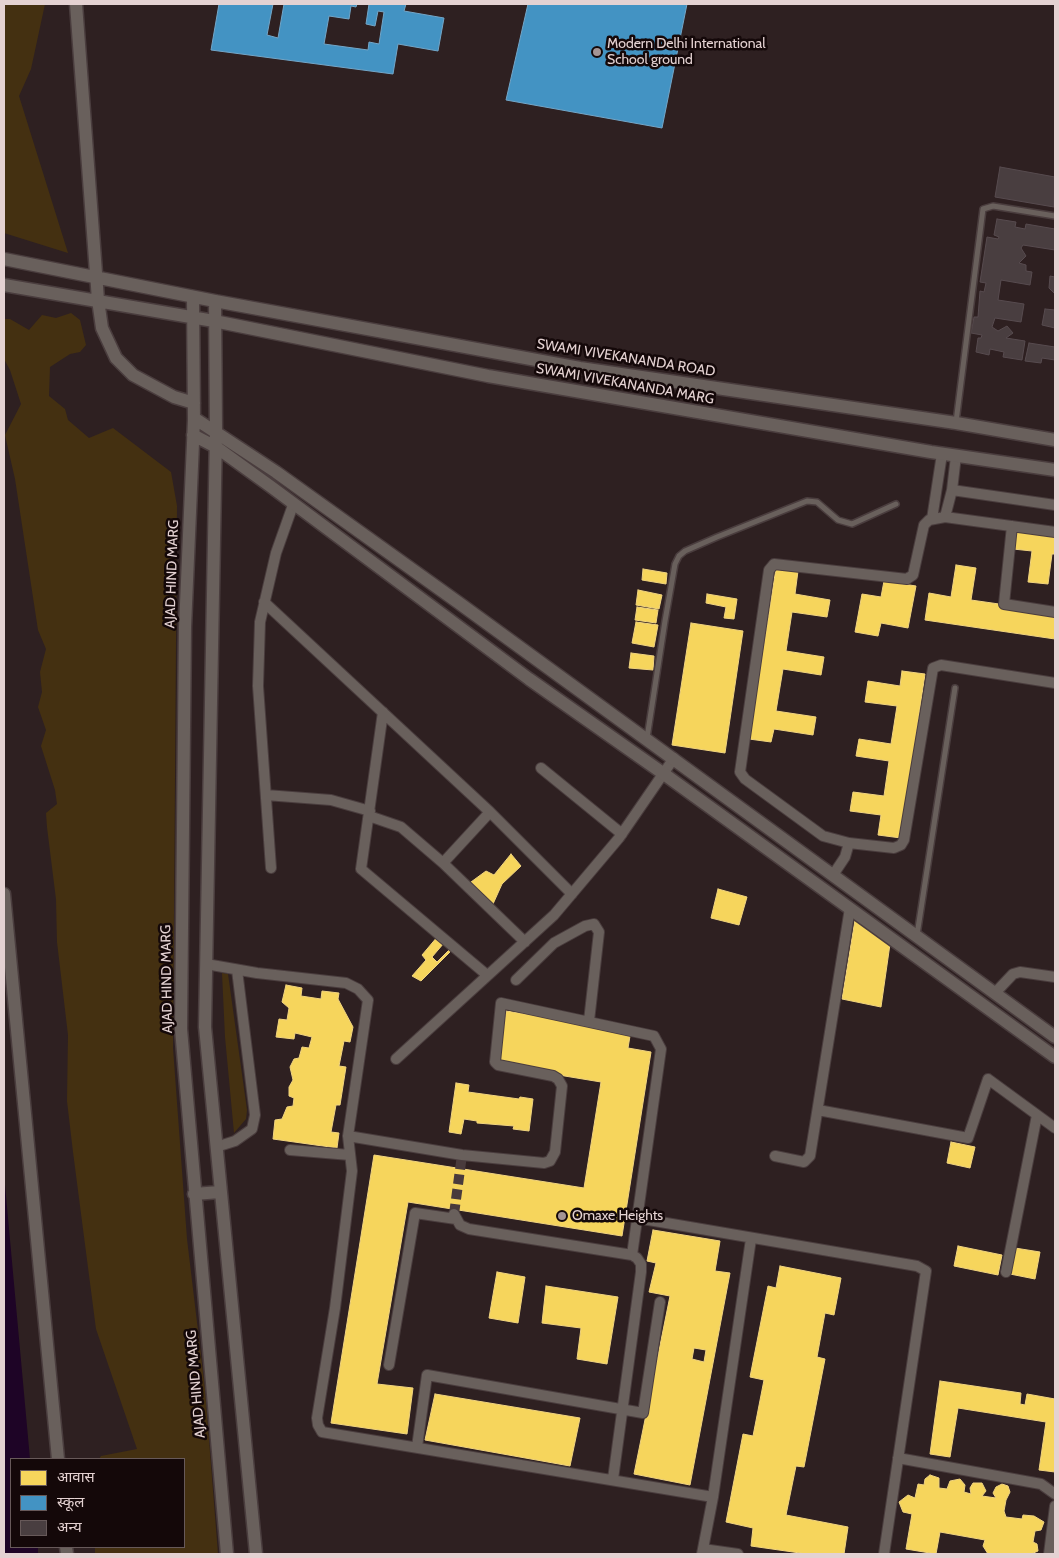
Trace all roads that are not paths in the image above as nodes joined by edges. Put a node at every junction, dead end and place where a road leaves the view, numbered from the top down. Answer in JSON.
{"nodes":[{"id":1,"x":76,"y":4,"type":"edge"},
{"id":2,"x":1055,"y":216,"type":"edge"},
{"id":3,"x":4,"y":259,"type":"edge"},
{"id":4,"x":96,"y":278,"type":"junction"},
{"id":5,"x":4,"y":285,"type":"edge"},
{"id":6,"x":194,"y":297,"type":"junction"},
{"id":7,"x":98,"y":300,"type":"junction"},
{"id":8,"x":215,"y":302,"type":"junction"},
{"id":9,"x":192,"y":317,"type":"junction"},
{"id":10,"x":214,"y":320,"type":"junction"},
{"id":11,"x":194,"y":403,"type":"junction"},
{"id":12,"x":194,"y":418,"type":"junction"},
{"id":13,"x":956,"y":423,"type":"junction"},
{"id":14,"x":216,"y":431,"type":"junction"},
{"id":15,"x":193,"y":435,"type":"junction"},
{"id":16,"x":1055,"y":440,"type":"edge"},
{"id":17,"x":216,"y":447,"type":"junction"},
{"id":18,"x":942,"y":454,"type":"junction"},
{"id":19,"x":956,"y":456,"type":"junction"},
{"id":20,"x":1055,"y":470,"type":"edge"},
{"id":21,"x":952,"y":490,"type":"junction"},
{"id":22,"x":896,"y":504,"type":"dead end"},
{"id":23,"x":293,"y":505,"type":"junction"},
{"id":24,"x":1055,"y":505,"type":"edge"},
{"id":25,"x":945,"y":517,"type":"junction"},
{"id":26,"x":932,"y":519,"type":"junction"},
{"id":27,"x":1012,"y":526,"type":"junction"},
{"id":28,"x":1055,"y":532,"type":"edge"},
{"id":29,"x":264,"y":602,"type":"junction"},
{"id":30,"x":1055,"y":612,"type":"edge"},
{"id":31,"x":1055,"y":683,"type":"edge"},
{"id":32,"x":955,"y":688,"type":"dead end"},
{"id":33,"x":383,"y":712,"type":"junction"},
{"id":34,"x":647,"y":739,"type":"junction"},
{"id":35,"x":674,"y":758,"type":"junction"},
{"id":36,"x":541,"y":768,"type":"dead end"},
{"id":37,"x":664,"y":774,"type":"junction"},
{"id":38,"x":266,"y":795,"type":"junction"},
{"id":39,"x":490,"y":812,"type":"junction"},
{"id":40,"x":369,"y":813,"type":"junction"},
{"id":41,"x":622,"y":834,"type":"junction"},
{"id":42,"x":849,"y":843,"type":"junction"},
{"id":43,"x":444,"y":863,"type":"junction"},
{"id":44,"x":271,"y":868,"type":"dead end"},
{"id":45,"x":833,"y":875,"type":"junction"},
{"id":46,"x":4,"y":894,"type":"edge"},
{"id":47,"x":572,"y":894,"type":"junction"},
{"id":48,"x":850,"y":908,"type":"junction"},
{"id":49,"x":917,"y":936,"type":"junction"},
{"id":50,"x":525,"y":942,"type":"junction"},
{"id":51,"x":904,"y":947,"type":"junction"},
{"id":52,"x":206,"y":964,"type":"junction"},
{"id":53,"x":237,"y":970,"type":"junction"},
{"id":54,"x":487,"y":975,"type":"junction"},
{"id":55,"x":1055,"y":977,"type":"edge"},
{"id":56,"x":516,"y":980,"type":"dead end"},
{"id":57,"x":995,"y":993,"type":"junction"},
{"id":58,"x":589,"y":1021,"type":"junction"},
{"id":59,"x":1055,"y":1037,"type":"edge"},
{"id":60,"x":1055,"y":1057,"type":"edge"},
{"id":61,"x":396,"y":1059,"type":"dead end"},
{"id":62,"x":818,"y":1110,"type":"junction"},
{"id":63,"x":1037,"y":1114,"type":"junction"},
{"id":64,"x":1055,"y":1128,"type":"edge"},
{"id":65,"x":348,"y":1136,"type":"junction"},
{"id":66,"x":216,"y":1147,"type":"junction"},
{"id":67,"x":290,"y":1150,"type":"dead end"},
{"id":68,"x":350,"y":1155,"type":"junction"},
{"id":69,"x":775,"y":1156,"type":"dead end"},
{"id":70,"x":220,"y":1192,"type":"junction"},
{"id":71,"x":194,"y":1194,"type":"junction"},
{"id":72,"x":637,"y":1218,"type":"junction"},
{"id":73,"x":751,"y":1239,"type":"junction"},
{"id":74,"x":632,"y":1255,"type":"junction"},
{"id":75,"x":1006,"y":1272,"type":"dead end"},
{"id":76,"x":660,"y":1302,"type":"dead end"},
{"id":77,"x":389,"y":1364,"type":"dead end"},
{"id":78,"x":622,"y":1410,"type":"junction"},
{"id":79,"x":417,"y":1447,"type":"junction"},
{"id":80,"x":58,"y":1458,"type":"edge"},
{"id":81,"x":898,"y":1458,"type":"junction"},
{"id":82,"x":613,"y":1479,"type":"junction"},
{"id":83,"x":1055,"y":1494,"type":"edge"},
{"id":84,"x":713,"y":1497,"type":"junction"},
{"id":85,"x":1055,"y":1506,"type":"edge"},
{"id":86,"x":703,"y":1551,"type":"edge"},
{"id":87,"x":227,"y":1554,"type":"edge"},
{"id":88,"x":256,"y":1554,"type":"edge"},
{"id":89,"x":738,"y":1554,"type":"edge"},
{"id":90,"x":884,"y":1554,"type":"edge"},
{"id":91,"x":1049,"y":1554,"type":"edge"}],
"edges":[{"from":1,"to":4,"type":"street"},
{"from":2,"to":13,"type":"lane"},
{"from":3,"to":4,"type":"street","name":"SWAMI VIVEKANANDA ROAD"},
{"from":4,"to":6,"type":"street","name":"SWAMI VIVEKANANDA ROAD"},
{"from":4,"to":7,"type":"street"},
{"from":5,"to":7,"type":"street","name":"SWAMI VIVEKANANDA MARG"},
{"from":6,"to":8,"type":"street","name":"SWAMI VIVEKANANDA ROAD"},
{"from":6,"to":9,"type":"street","name":"AJAD HIND MARG"},
{"from":7,"to":9,"type":"street","name":"SWAMI VIVEKANANDA MARG"},
{"from":7,"to":11,"type":"street"},
{"from":8,"to":10,"type":"street"},
{"from":8,"to":13,"type":"street","name":"SWAMI VIVEKANANDA ROAD"},
{"from":9,"to":10,"type":"street","name":"SWAMI VIVEKANANDA MARG"},
{"from":9,"to":11,"type":"street","name":"AJAD HIND MARG"},
{"from":10,"to":14,"type":"street"},
{"from":10,"to":18,"type":"street","name":"SWAMI VIVEKANANDA MARG"},
{"from":11,"to":12,"type":"street","name":"AJAD HIND MARG"},
{"from":12,"to":14,"type":"street"},
{"from":12,"to":15,"type":"street","name":"AJAD HIND MARG"},
{"from":13,"to":16,"type":"street","name":"SWAMI VIVEKANANDA ROAD"},
{"from":14,"to":17,"type":"street"},
{"from":14,"to":34,"type":"street"},
{"from":15,"to":17,"type":"street"},
{"from":15,"to":71,"type":"street","name":"AJAD HIND MARG"},
{"from":17,"to":23,"type":"street"},
{"from":17,"to":52,"type":"street"},
{"from":18,"to":19,"type":"street","name":"SWAMI VIVEKANANDA MARG"},
{"from":18,"to":26,"type":"street"},
{"from":19,"to":20,"type":"street","name":"SWAMI VIVEKANANDA MARG"},
{"from":19,"to":21,"type":"street"},
{"from":21,"to":24,"type":"street"},
{"from":21,"to":25,"type":"street"},
{"from":22,"to":34,"type":"lane"},
{"from":23,"to":29,"type":"street"},
{"from":23,"to":37,"type":"street"},
{"from":25,"to":26,"type":"street"},
{"from":25,"to":27,"type":"street"},
{"from":26,"to":42,"type":"street"},
{"from":27,"to":28,"type":"street"},
{"from":27,"to":30,"type":"street"},
{"from":29,"to":33,"type":"street"},
{"from":29,"to":38,"type":"street"},
{"from":31,"to":42,"type":"street"},
{"from":32,"to":49,"type":"lane"},
{"from":33,"to":39,"type":"street"},
{"from":33,"to":40,"type":"street"},
{"from":34,"to":35,"type":"street"},
{"from":35,"to":37,"type":"street"},
{"from":35,"to":45,"type":"street"},
{"from":36,"to":41,"type":"street"},
{"from":37,"to":41,"type":"street"},
{"from":37,"to":48,"type":"street"},
{"from":38,"to":40,"type":"street"},
{"from":38,"to":44,"type":"street"},
{"from":39,"to":43,"type":"street"},
{"from":39,"to":47,"type":"street"},
{"from":40,"to":43,"type":"street"},
{"from":40,"to":54,"type":"street"},
{"from":41,"to":47,"type":"street"},
{"from":42,"to":45,"type":"street"},
{"from":43,"to":50,"type":"street"},
{"from":45,"to":49,"type":"street"},
{"from":46,"to":80,"type":"street"},
{"from":47,"to":50,"type":"street"},
{"from":48,"to":51,"type":"street"},
{"from":48,"to":62,"type":"street"},
{"from":49,"to":51,"type":"street"},
{"from":49,"to":57,"type":"street"},
{"from":50,"to":54,"type":"street"},
{"from":51,"to":60,"type":"street"},
{"from":52,"to":53,"type":"street"},
{"from":52,"to":66,"type":"street"},
{"from":53,"to":65,"type":"street"},
{"from":53,"to":66,"type":"street"},
{"from":54,"to":61,"type":"street"},
{"from":55,"to":57,"type":"street"},
{"from":56,"to":58,"type":"street"},
{"from":57,"to":59,"type":"street"},
{"from":58,"to":65,"type":"street"},
{"from":58,"to":72,"type":"street"},
{"from":62,"to":63,"type":"street"},
{"from":62,"to":69,"type":"street"},
{"from":63,"to":64,"type":"street"},
{"from":63,"to":75,"type":"street"},
{"from":65,"to":68,"type":"street"},
{"from":66,"to":70,"type":"street"},
{"from":67,"to":68,"type":"street"},
{"from":68,"to":79,"type":"street"},
{"from":70,"to":71,"type":"street"},
{"from":70,"to":88,"type":"street"},
{"from":71,"to":87,"type":"street","name":"AJAD HIND MARG"},
{"from":72,"to":73,"type":"street"},
{"from":72,"to":74,"type":"street"},
{"from":73,"to":81,"type":"street"},
{"from":73,"to":84,"type":"street"},
{"from":74,"to":77,"type":"street"},
{"from":74,"to":78,"type":"street"},
{"from":76,"to":78,"type":"street"},
{"from":78,"to":79,"type":"street"},
{"from":78,"to":82,"type":"street"},
{"from":79,"to":82,"type":"street"},
{"from":81,"to":83,"type":"street"},
{"from":81,"to":90,"type":"street"},
{"from":82,"to":84,"type":"street"},
{"from":84,"to":86,"type":"street"},
{"from":85,"to":91,"type":"street"},
{"from":86,"to":89,"type":"street"}]}
